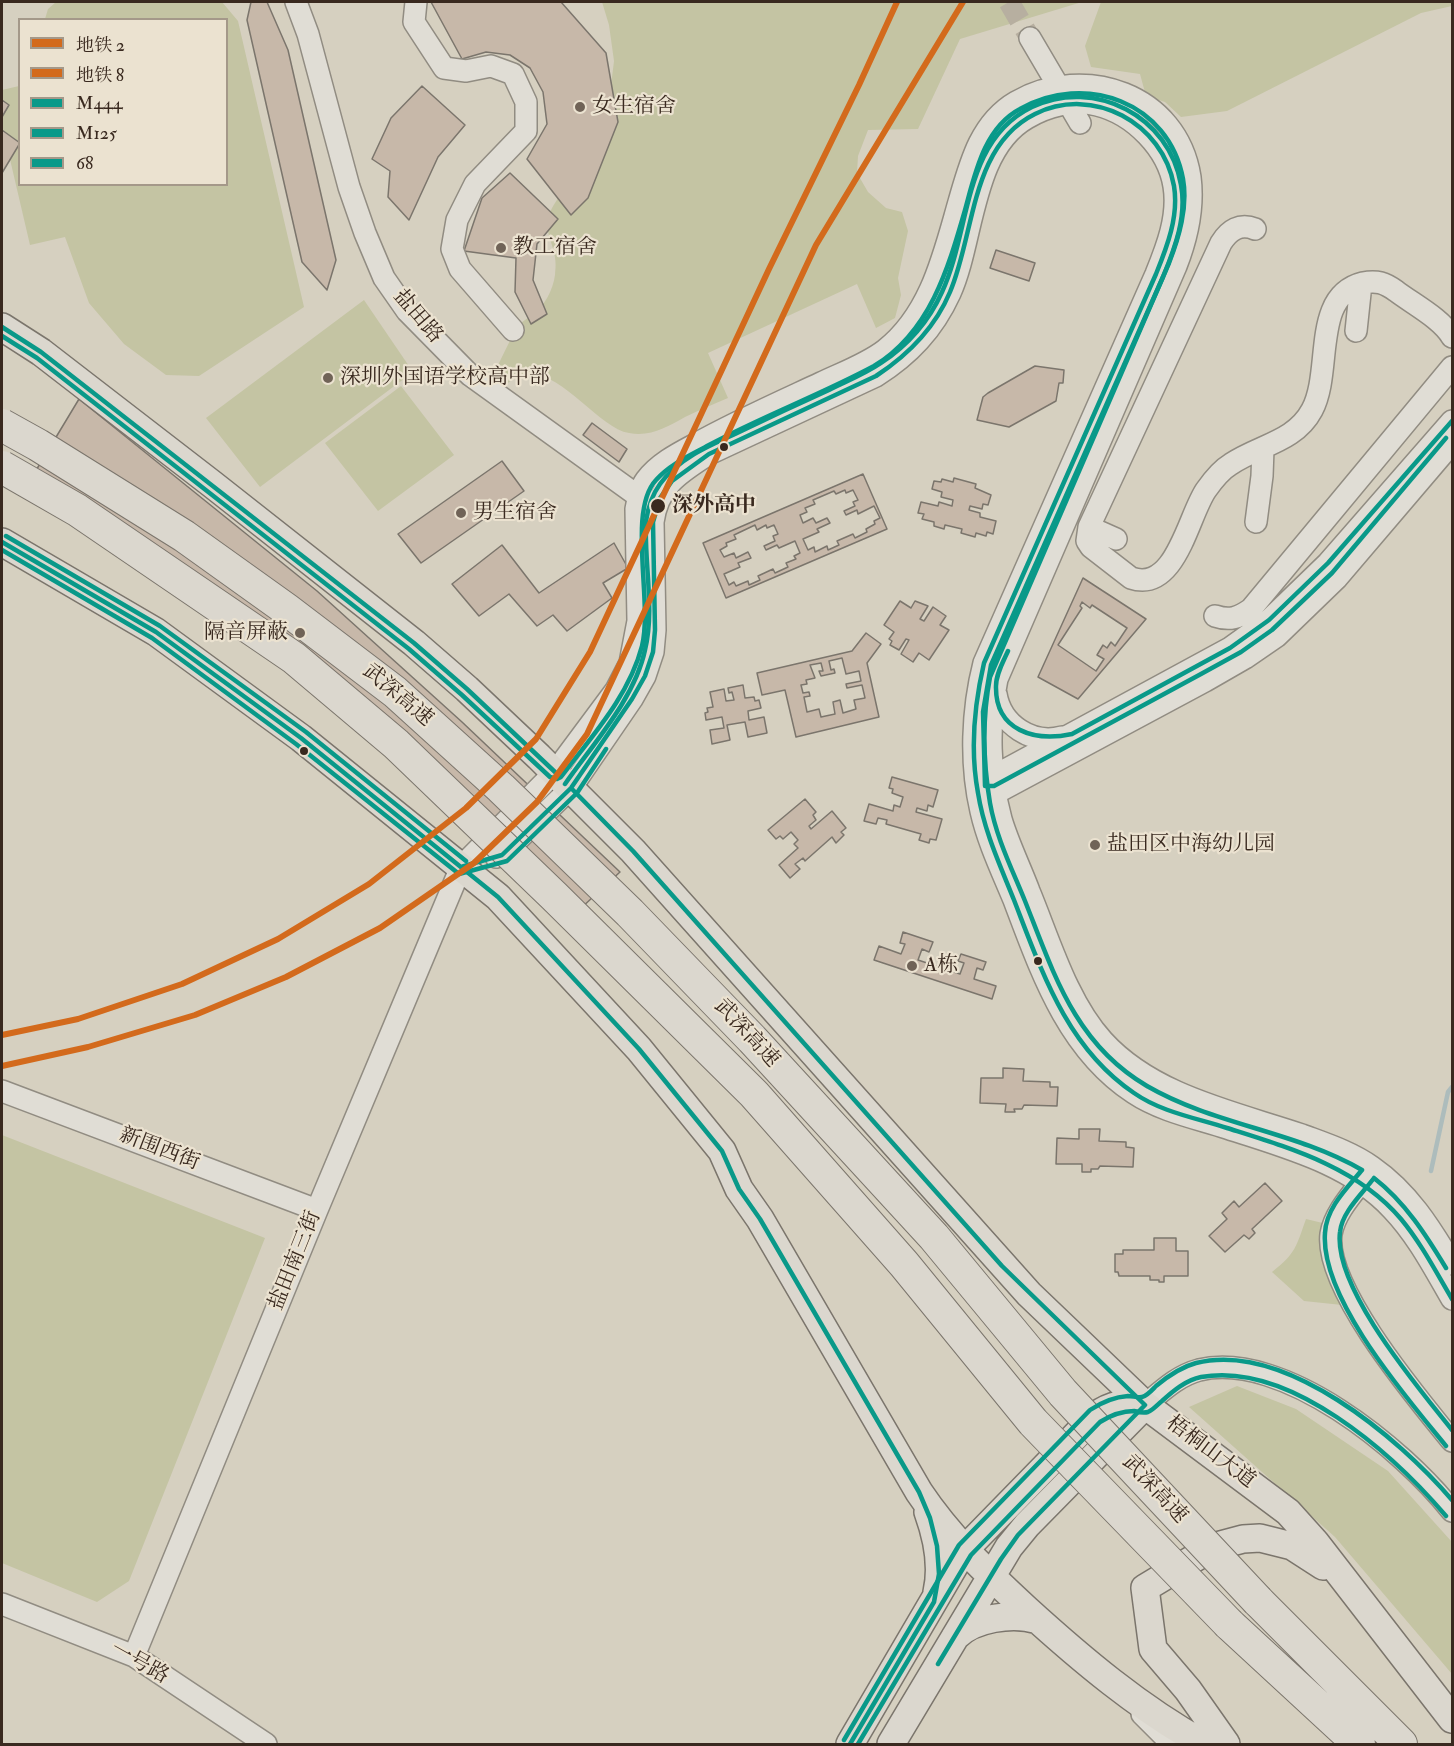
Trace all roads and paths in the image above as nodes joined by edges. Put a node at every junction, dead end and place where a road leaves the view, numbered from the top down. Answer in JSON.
{"nodes":[{"id":1,"x":296,"y":2,"type":"edge"},
{"id":2,"x":416,"y":2,"type":"edge"},
{"id":3,"x":1030,"y":38,"type":"tunnel mouth"},
{"id":4,"x":1063,"y":95,"type":"junction"},
{"id":5,"x":1080,"y":123,"type":"dead end"},
{"id":6,"x":1255,"y":229,"type":"dead end"},
{"id":7,"x":1360,"y":284,"type":"junction"},
{"id":8,"x":2,"y":327,"type":"edge"},
{"id":9,"x":513,"y":330,"type":"dead end"},
{"id":10,"x":1356,"y":332,"type":"dead end"},
{"id":11,"x":1452,"y":337,"type":"edge"},
{"id":12,"x":1452,"y":367,"type":"edge"},
{"id":13,"x":1113,"y":391,"type":"junction"},
{"id":14,"x":1146,"y":403,"type":"junction"},
{"id":15,"x":1452,"y":421,"type":"edge"},
{"id":16,"x":2,"y":425,"type":"edge"},
{"id":17,"x":1452,"y":443,"type":"edge"},
{"id":18,"x":1263,"y":449,"type":"junction"},
{"id":19,"x":1384,"y":450,"type":"junction"},
{"id":20,"x":2,"y":468,"type":"edge"},
{"id":21,"x":1415,"y":475,"type":"junction"},
{"id":22,"x":646,"y":503,"type":"junction"},
{"id":23,"x":1256,"y":522,"type":"dead end"},
{"id":24,"x":1089,"y":528,"type":"junction"},
{"id":25,"x":1116,"y":539,"type":"dead end"},
{"id":26,"x":2,"y":542,"type":"edge"},
{"id":27,"x":1215,"y":616,"type":"dead end"},
{"id":28,"x":997,"y":679,"type":"junction"},
{"id":29,"x":1072,"y":734,"type":"junction"},
{"id":30,"x":563,"y":780,"type":"junction"},
{"id":31,"x":990,"y":788,"type":"junction"},
{"id":32,"x":461,"y":867,"type":"junction"},
{"id":33,"x":2,"y":1091,"type":"edge"},
{"id":34,"x":1367,"y":1175,"type":"junction"},
{"id":35,"x":317,"y":1210,"type":"junction"},
{"id":36,"x":1452,"y":1264,"type":"edge"},
{"id":37,"x":1452,"y":1299,"type":"edge"},
{"id":38,"x":1145,"y":1405,"type":"junction"},
{"id":39,"x":1452,"y":1441,"type":"edge"},
{"id":40,"x":919,"y":1492,"type":"junction"},
{"id":41,"x":1452,"y":1511,"type":"edge"},
{"id":42,"x":966,"y":1550,"type":"junction"},
{"id":43,"x":991,"y":1576,"type":"junction"},
{"id":44,"x":1352,"y":1590,"type":"junction"},
{"id":45,"x":934,"y":1602,"type":"junction"},
{"id":46,"x":2,"y":1604,"type":"edge"},
{"id":47,"x":1038,"y":1620,"type":"junction"},
{"id":48,"x":954,"y":1638,"type":"junction"},
{"id":49,"x":134,"y":1656,"type":"junction"},
{"id":50,"x":1106,"y":1677,"type":"junction"},
{"id":51,"x":1452,"y":1719,"type":"edge"},
{"id":52,"x":266,"y":1744,"type":"edge"},
{"id":53,"x":850,"y":1744,"type":"edge"},
{"id":54,"x":891,"y":1744,"type":"edge"},
{"id":55,"x":1172,"y":1744,"type":"edge"},
{"id":56,"x":1204,"y":1744,"type":"edge"},
{"id":57,"x":1226,"y":1744,"type":"edge"},
{"id":58,"x":1359,"y":1744,"type":"edge"},
{"id":59,"x":1401,"y":1744,"type":"edge"}],
"edges":[{"from":1,"to":22,"type":"street","name":"盐田路"},
{"from":2,"to":9,"type":"street"},
{"from":3,"to":4,"type":"street"},
{"from":4,"to":5,"type":"street"},
{"from":4,"to":13,"type":"street"},
{"from":4,"to":22,"type":"street"},
{"from":6,"to":14,"type":"street"},
{"from":7,"to":10,"type":"street"},
{"from":7,"to":11,"type":"street"},
{"from":7,"to":18,"type":"street"},
{"from":8,"to":30,"type":"main road","name":"梧桐山大道"},
{"from":12,"to":19,"type":"street"},
{"from":13,"to":14,"type":"street"},
{"from":13,"to":28,"type":"street"},
{"from":13,"to":31,"type":"street"},
{"from":14,"to":24,"type":"street"},
{"from":15,"to":21,"type":"street"},
{"from":16,"to":59,"type":"highway","name":"武深高速","bridge":true},
{"from":17,"to":21,"type":"street"},
{"from":18,"to":23,"type":"street"},
{"from":18,"to":24,"type":"street"},
{"from":19,"to":21,"type":"street"},
{"from":19,"to":27,"type":"street"},
{"from":20,"to":58,"type":"highway","name":"武深高速","bridge":true},
{"from":21,"to":29,"type":"street"},
{"from":21,"to":31,"type":"street"},
{"from":22,"to":30,"type":"street"},
{"from":24,"to":25,"type":"street"},
{"from":26,"to":32,"type":"main road"},
{"from":28,"to":29,"type":"street"},
{"from":28,"to":31,"type":"street"},
{"from":29,"to":31,"type":"street"},
{"from":30,"to":32,"type":"street"},
{"from":30,"to":38,"type":"main road","name":"梧桐山大道"},
{"from":31,"to":34,"type":"street"},
{"from":32,"to":35,"type":"street","name":"盐田南三街"},
{"from":32,"to":40,"type":"main road"},
{"from":33,"to":35,"type":"street","name":"新围西街"},
{"from":34,"to":36,"type":"street"},
{"from":34,"to":37,"type":"street"},
{"from":34,"to":39,"type":"street"},
{"from":35,"to":49,"type":"street","name":"盐田南三街"},
{"from":38,"to":41,"type":"street"},
{"from":38,"to":42,"type":"main road"},
{"from":38,"to":43,"type":"main road"},
{"from":38,"to":44,"type":"main road","name":"梧桐山大道"},
{"from":40,"to":42,"type":"main road"},
{"from":40,"to":45,"type":"main road"},
{"from":42,"to":43,"type":"main road"},
{"from":42,"to":45,"type":"main road"},
{"from":43,"to":47,"type":"main road"},
{"from":43,"to":48,"type":"main road"},
{"from":44,"to":51,"type":"main road","name":"梧桐山大道"},
{"from":44,"to":57,"type":"main road"},
{"from":45,"to":53,"type":"main road"},
{"from":46,"to":49,"type":"street","name":"一号路"},
{"from":47,"to":48,"type":"main road"},
{"from":47,"to":50,"type":"main road"},
{"from":48,"to":54,"type":"main road"},
{"from":49,"to":52,"type":"street","name":"一号路"},
{"from":50,"to":55,"type":"street"},
{"from":50,"to":56,"type":"main road"}]}
